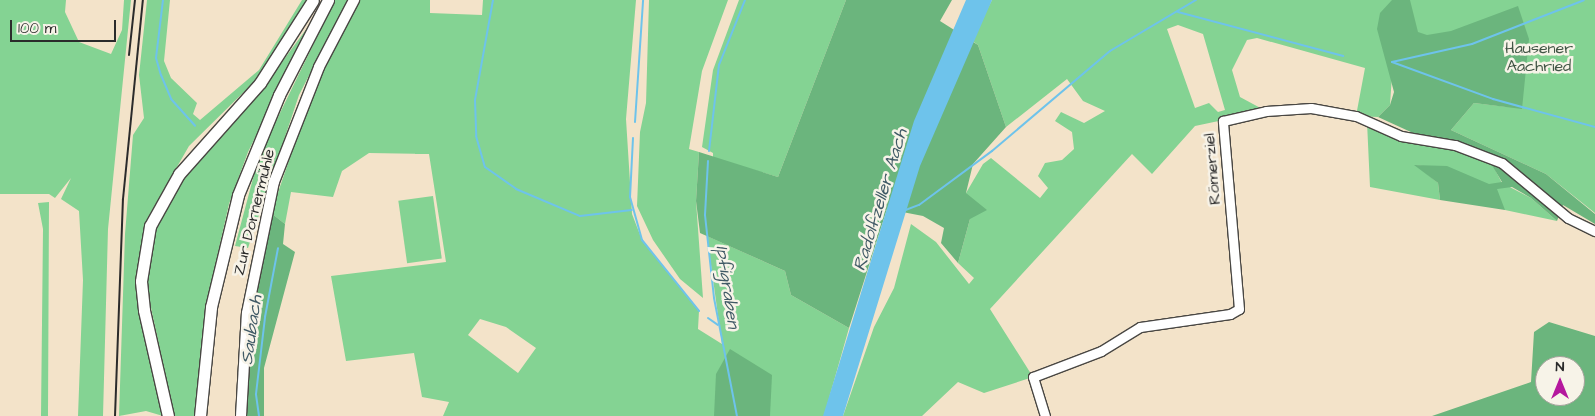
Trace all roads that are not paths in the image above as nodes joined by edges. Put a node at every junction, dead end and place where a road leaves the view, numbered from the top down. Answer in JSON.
{"nodes":[{"id":1,"x":313,"y":0,"type":"edge"},
{"id":2,"x":328,"y":0,"type":"edge"},
{"id":3,"x":354,"y":0,"type":"edge"},
{"id":4,"x":1595,"y":231,"type":"edge"},
{"id":5,"x":168,"y":416,"type":"edge"},
{"id":6,"x":200,"y":416,"type":"edge"},
{"id":7,"x":241,"y":416,"type":"edge"},
{"id":8,"x":1045,"y":416,"type":"edge"}],
"edges":[{"from":1,"to":5,"type":"main road"},
{"from":2,"to":6,"type":"main road"},
{"from":3,"to":7,"type":"street","name":"Zur Dornermühle"},
{"from":4,"to":8,"type":"street","name":"Römerziel"}]}
